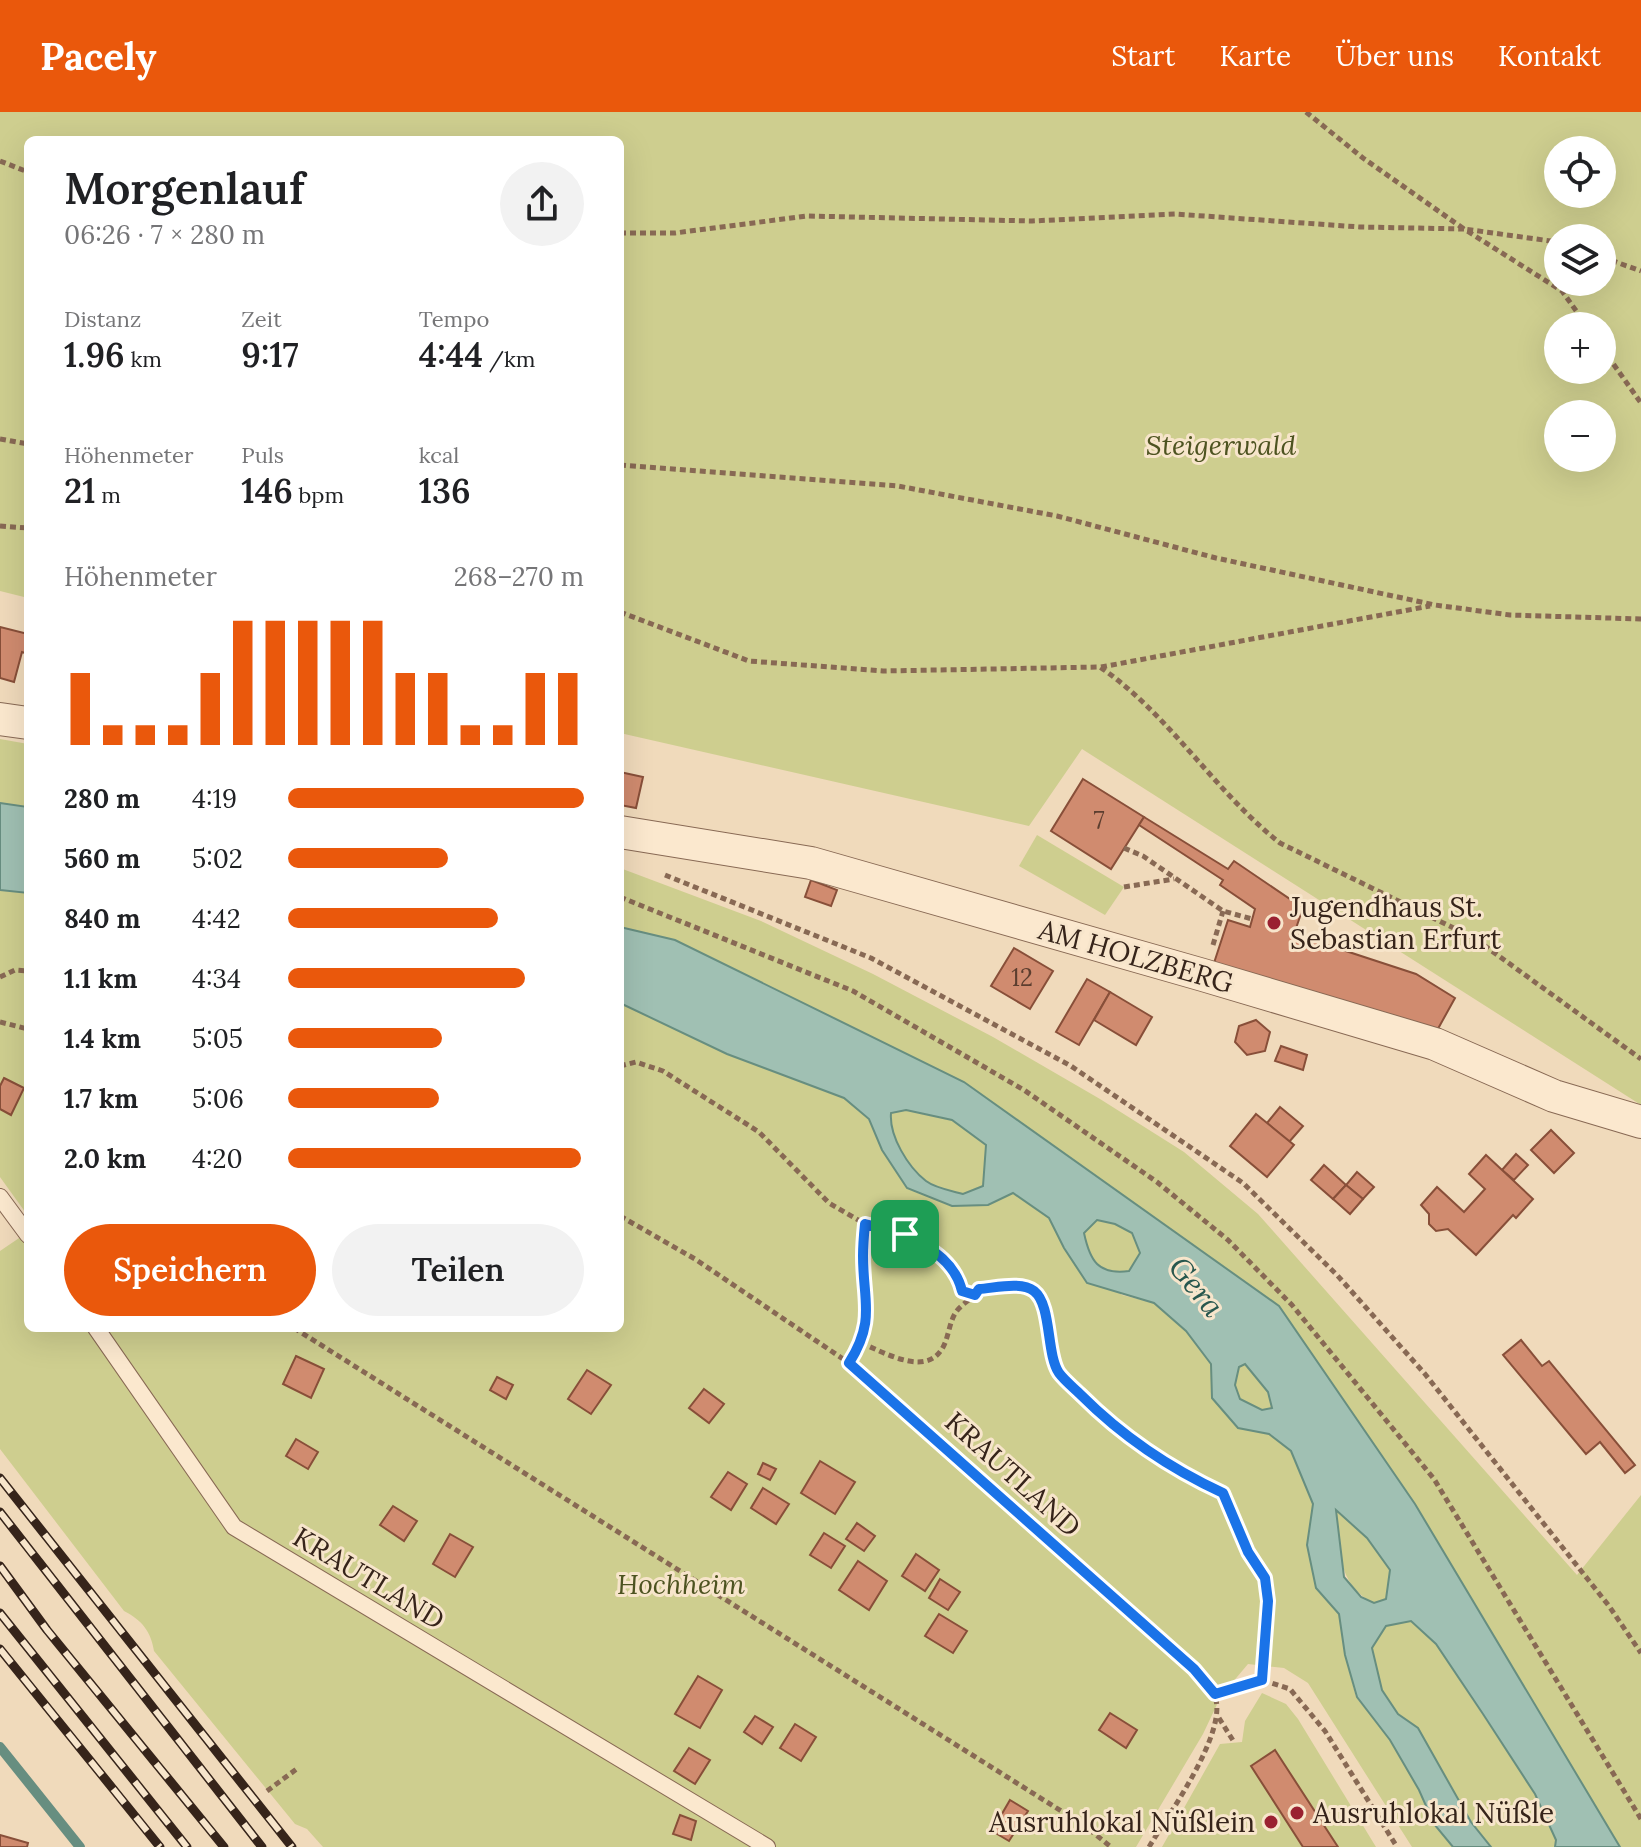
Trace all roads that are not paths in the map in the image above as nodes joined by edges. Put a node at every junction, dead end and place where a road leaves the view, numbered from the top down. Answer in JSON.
{"nodes":[{"id":1,"x":0,"y":719,"type":"edge"},
{"id":2,"x":24,"y":722,"type":"edge"},
{"id":3,"x":624,"y":833,"type":"edge"},
{"id":4,"x":1641,"y":1122,"type":"edge"},
{"id":5,"x":0,"y":1197,"type":"edge"},
{"id":6,"x":24,"y":1230,"type":"edge"},
{"id":7,"x":99,"y":1332,"type":"edge"},
{"id":8,"x":767,"y":1847,"type":"edge"}],
"edges":[{"from":1,"to":2,"type":"street"},
{"from":3,"to":4,"type":"street","name":"AM HOLZBERG"},
{"from":5,"to":6,"type":"lane"},
{"from":7,"to":8,"type":"lane","name":"KRAUTLAND"}]}
